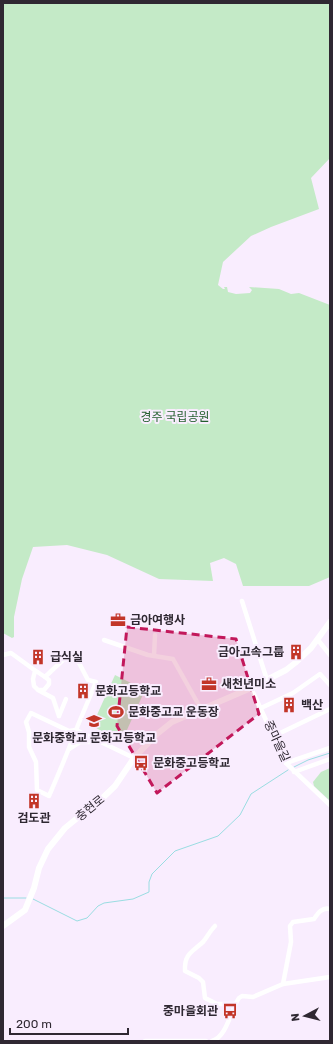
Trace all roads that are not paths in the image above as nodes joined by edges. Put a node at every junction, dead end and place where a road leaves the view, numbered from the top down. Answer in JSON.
{"nodes":[{"id":1,"x":242,"y":601,"type":"dead end"},
{"id":2,"x":330,"y":622,"type":"edge"},
{"id":3,"x":155,"y":635,"type":"dead end"},
{"id":4,"x":104,"y":640,"type":"dead end"},
{"id":5,"x":318,"y":640,"type":"junction"},
{"id":6,"x":3,"y":655,"type":"edge"},
{"id":7,"x":330,"y":655,"type":"edge"},
{"id":8,"x":154,"y":656,"type":"junction"},
{"id":9,"x":35,"y":671,"type":"junction"},
{"id":10,"x":46,"y":677,"type":"junction"},
{"id":11,"x":267,"y":680,"type":"junction"},
{"id":12,"x":330,"y":685,"type":"edge"},
{"id":13,"x":251,"y":688,"type":"junction"},
{"id":14,"x":38,"y":690,"type":"junction"},
{"id":15,"x":66,"y":699,"type":"dead end"},
{"id":16,"x":261,"y":708,"type":"junction"},
{"id":17,"x":201,"y":709,"type":"junction"},
{"id":18,"x":330,"y":709,"type":"edge"},
{"id":19,"x":76,"y":730,"type":"junction"},
{"id":20,"x":274,"y":736,"type":"junction"},
{"id":21,"x":104,"y":744,"type":"junction"},
{"id":22,"x":330,"y":748,"type":"edge"},
{"id":23,"x":69,"y":749,"type":"junction"},
{"id":24,"x":134,"y":758,"type":"junction"},
{"id":25,"x":330,"y":759,"type":"edge"},
{"id":26,"x":286,"y":764,"type":"junction"},
{"id":27,"x":294,"y":772,"type":"junction"},
{"id":28,"x":330,"y":805,"type":"edge"},
{"id":29,"x":330,"y":909,"type":"edge"},
{"id":30,"x":3,"y":926,"type":"edge"},
{"id":31,"x":215,"y":926,"type":"dead end"},
{"id":32,"x":330,"y":977,"type":"edge"},
{"id":33,"x":283,"y":984,"type":"junction"},
{"id":34,"x":235,"y":1004,"type":"junction"},
{"id":35,"x":145,"y":1041,"type":"edge"},
{"id":36,"x":206,"y":1041,"type":"edge"},
{"id":37,"x":212,"y":1041,"type":"edge"}],
"edges":[{"from":1,"to":11,"type":"street"},
{"from":2,"to":5,"type":"street","name":"충현로"},
{"from":3,"to":8,"type":"street"},
{"from":4,"to":8,"type":"street"},
{"from":5,"to":7,"type":"street"},
{"from":5,"to":11,"type":"street","name":"충현로"},
{"from":6,"to":9,"type":"street"},
{"from":8,"to":17,"type":"street"},
{"from":9,"to":10,"type":"street"},
{"from":9,"to":14,"type":"street"},
{"from":10,"to":14,"type":"street"},
{"from":10,"to":19,"type":"street"},
{"from":11,"to":13,"type":"street","name":"충현로"},
{"from":12,"to":16,"type":"street","name":"중마을길"},
{"from":13,"to":16,"type":"street","name":"중마을길"},
{"from":13,"to":17,"type":"street","name":"충현로"},
{"from":14,"to":15,"type":"street"},
{"from":16,"to":20,"type":"street","name":"중마을길"},
{"from":17,"to":24,"type":"street","name":"충현로"},
{"from":18,"to":20,"type":"street"},
{"from":19,"to":21,"type":"street"},
{"from":19,"to":23,"type":"street"},
{"from":19,"to":23,"type":"street"},
{"from":20,"to":26,"type":"street","name":"중마을길"},
{"from":21,"to":23,"type":"street"},
{"from":21,"to":24,"type":"street"},
{"from":22,"to":26,"type":"street"},
{"from":24,"to":30,"type":"street","name":"충현로"},
{"from":25,"to":27,"type":"street"},
{"from":26,"to":27,"type":"street","name":"중마을길"},
{"from":27,"to":28,"type":"street","name":"중마을길"},
{"from":29,"to":33,"type":"street"},
{"from":31,"to":34,"type":"street"},
{"from":32,"to":33,"type":"street"},
{"from":33,"to":34,"type":"street"},
{"from":34,"to":37,"type":"street"},
{"from":35,"to":36,"type":"street"}]}
